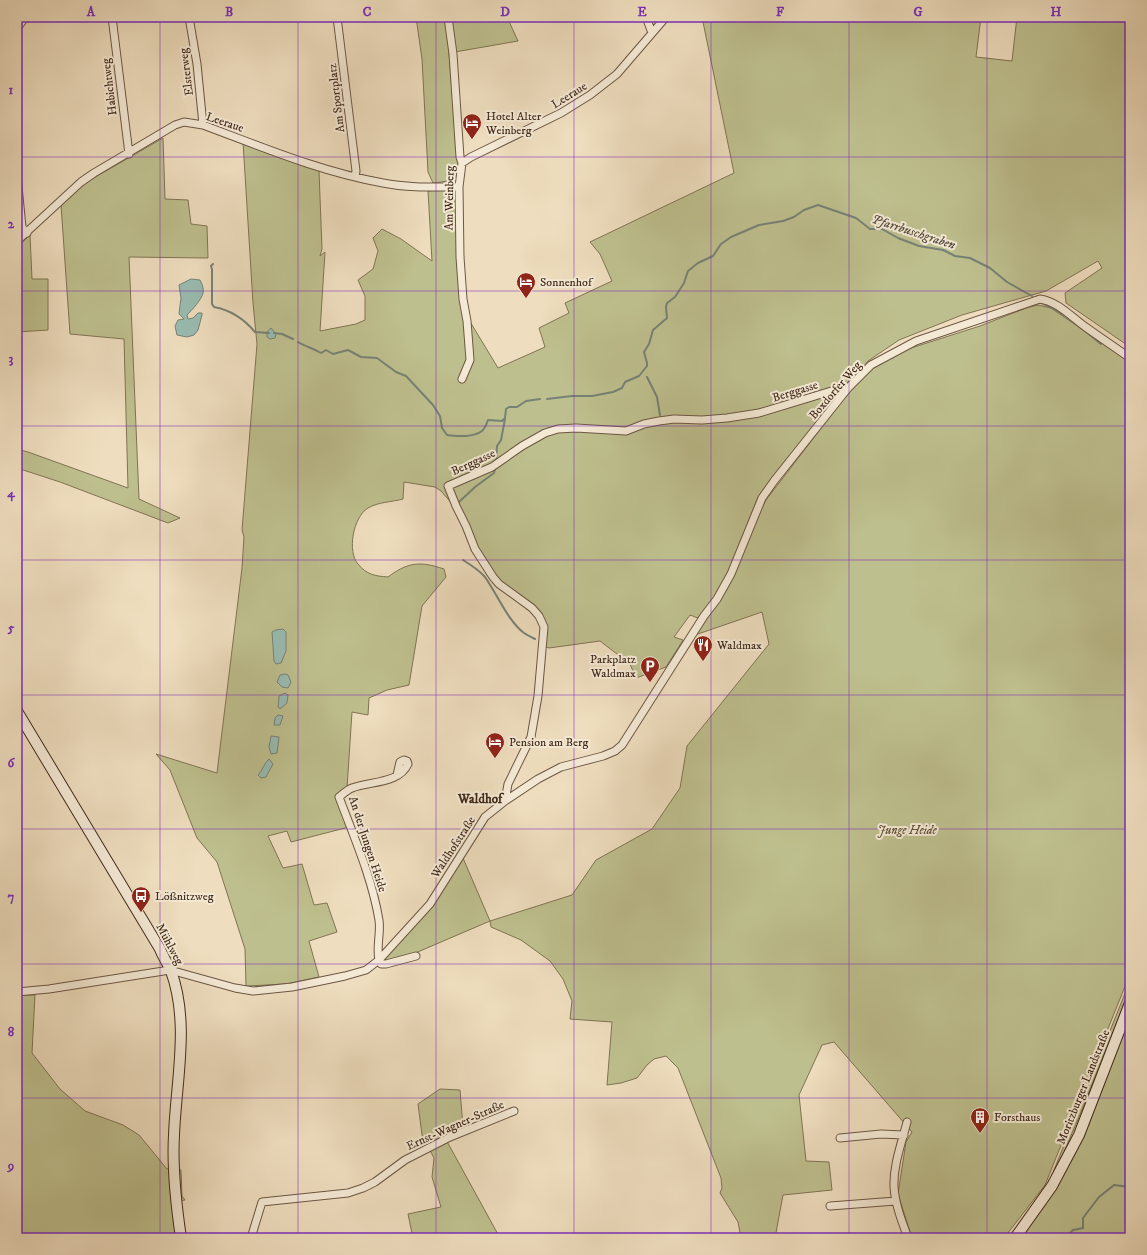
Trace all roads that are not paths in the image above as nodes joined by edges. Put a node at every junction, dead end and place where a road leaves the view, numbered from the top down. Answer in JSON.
{"nodes":[{"id":1,"x":28,"y":17,"type":"edge"},
{"id":2,"x":112,"y":17,"type":"edge"},
{"id":3,"x":189,"y":17,"type":"edge"},
{"id":4,"x":337,"y":17,"type":"edge"},
{"id":5,"x":448,"y":17,"type":"edge"},
{"id":6,"x":646,"y":17,"type":"edge"},
{"id":7,"x":666,"y":17,"type":"edge"},
{"id":8,"x":17,"y":28,"type":"edge"},
{"id":9,"x":652,"y":32,"type":"junction"},
{"id":10,"x":203,"y":125,"type":"junction"},
{"id":11,"x":129,"y":154,"type":"junction"},
{"id":12,"x":462,"y":163,"type":"junction"},
{"id":13,"x":17,"y":176,"type":"edge"},
{"id":14,"x":355,"y":177,"type":"junction"},
{"id":15,"x":459,"y":187,"type":"junction"},
{"id":16,"x":27,"y":233,"type":"junction"},
{"id":17,"x":17,"y":241,"type":"edge"},
{"id":18,"x":1130,"y":358,"type":"edge"},
{"id":19,"x":462,"y":379,"type":"dead end"},
{"id":20,"x":848,"y":388,"type":"junction"},
{"id":21,"x":704,"y":616,"type":"joint"},
{"id":22,"x":17,"y":711,"type":"edge"},
{"id":23,"x":398,"y":775,"type":"dead end"},
{"id":24,"x":505,"y":801,"type":"junction"},
{"id":25,"x":416,"y":956,"type":"dead end"},
{"id":26,"x":379,"y":960,"type":"junction"},
{"id":27,"x":170,"y":970,"type":"junction"},
{"id":28,"x":17,"y":992,"type":"edge"},
{"id":29,"x":1130,"y":1003,"type":"edge"},
{"id":30,"x":514,"y":1111,"type":"dead end"},
{"id":31,"x":907,"y":1122,"type":"dead end"},
{"id":32,"x":904,"y":1135,"type":"junction"},
{"id":33,"x":840,"y":1138,"type":"dead end"},
{"id":34,"x":896,"y":1201,"type":"junction"},
{"id":35,"x":830,"y":1206,"type":"dead end"},
{"id":36,"x":182,"y":1238,"type":"edge"},
{"id":37,"x":251,"y":1238,"type":"edge"},
{"id":38,"x":908,"y":1238,"type":"edge"},
{"id":39,"x":1015,"y":1238,"type":"edge"}],
"edges":[{"from":1,"to":8,"type":"street"},
{"from":2,"to":11,"type":"street","name":"Habichtweg"},
{"from":3,"to":10,"type":"street","name":"Elsterweg"},
{"from":4,"to":14,"type":"street","name":"Am Sportplatz"},
{"from":5,"to":12,"type":"street","name":"Am Weinberg"},
{"from":6,"to":9,"type":"street"},
{"from":7,"to":9,"type":"street","name":"Leeraue"},
{"from":9,"to":12,"type":"street","name":"Leeraue"},
{"from":10,"to":11,"type":"street","name":"Leeraue"},
{"from":10,"to":14,"type":"street","name":"Leeraue"},
{"from":11,"to":16,"type":"street","name":"Leeraue"},
{"from":12,"to":15,"type":"street","name":"Am Weinberg"},
{"from":13,"to":16,"type":"street"},
{"from":14,"to":15,"type":"street","name":"Leeraue"},
{"from":15,"to":19,"type":"street","name":"Am Weinberg"},
{"from":16,"to":17,"type":"street","name":"Leeraue"},
{"from":18,"to":20,"type":"street","name":"Boxdorfer Weg"},
{"from":20,"to":21,"type":"street","name":"Boxdorfer Weg"},
{"from":20,"to":24,"type":"street","name":"Berggasse"},
{"from":21,"to":24,"type":"street","name":"Waldhofstraße"},
{"from":22,"to":27,"type":"street","name":"Mühlweg"},
{"from":23,"to":26,"type":"street","name":"An der Jungen Heide"},
{"from":24,"to":26,"type":"street","name":"Waldhofstraße"},
{"from":25,"to":26,"type":"street"},
{"from":26,"to":27,"type":"street"},
{"from":27,"to":28,"type":"street"},
{"from":27,"to":36,"type":"street","name":"Mühlweg"},
{"from":29,"to":39,"type":"street","name":"Moritzburger Landstraße"},
{"from":30,"to":37,"type":"street","name":"Ernst-Wagner-Straße"},
{"from":31,"to":32,"type":"street"},
{"from":32,"to":33,"type":"street"},
{"from":32,"to":34,"type":"street"},
{"from":34,"to":35,"type":"street"},
{"from":34,"to":38,"type":"street"}]}
